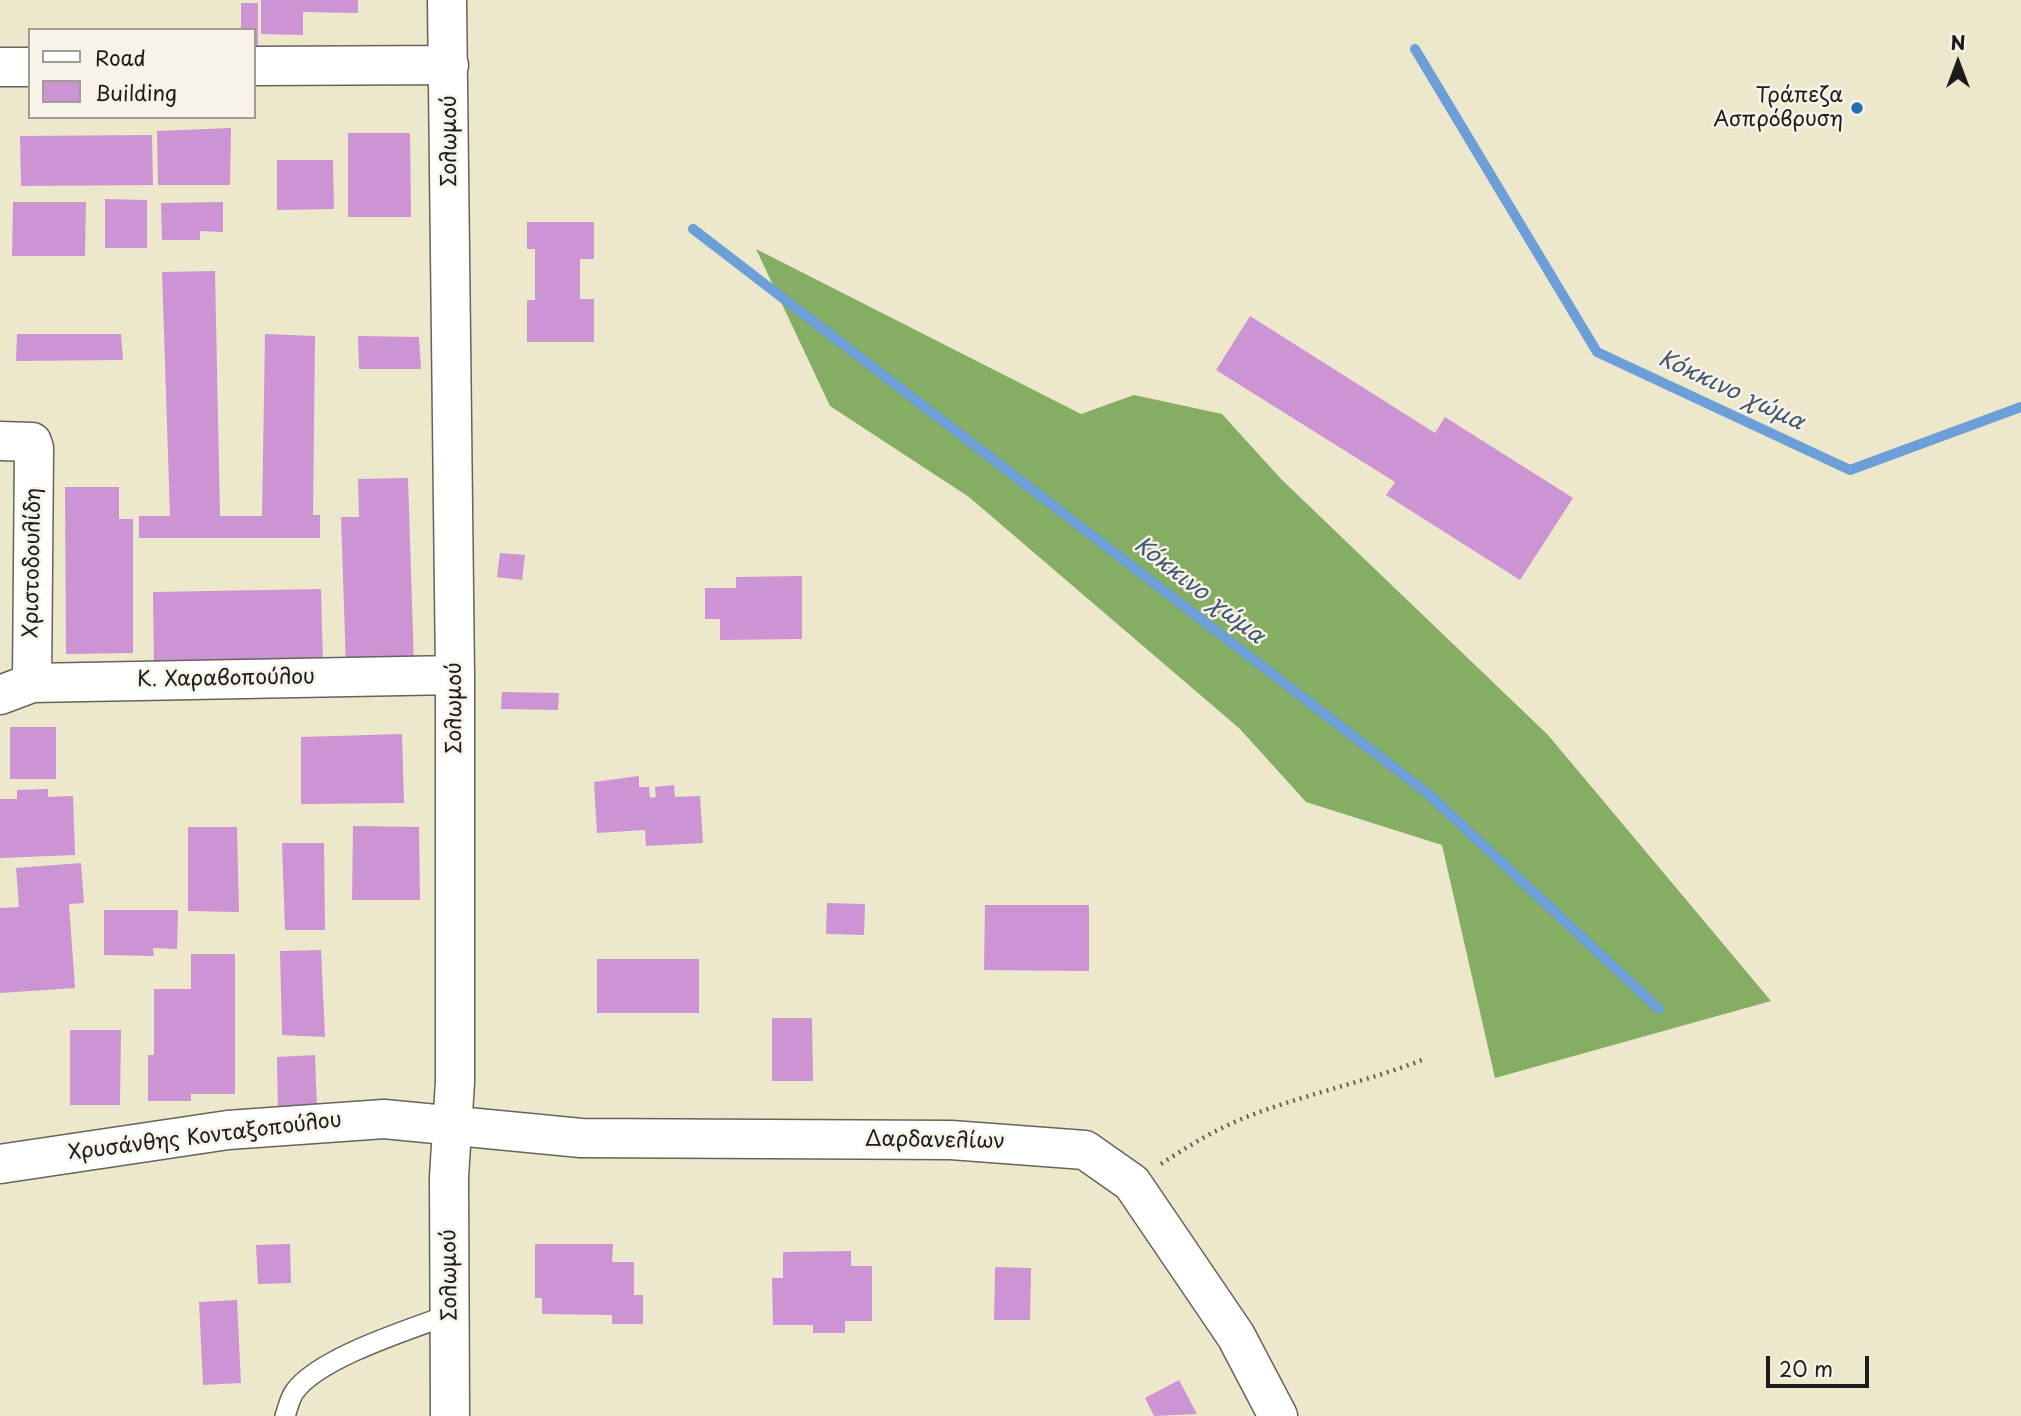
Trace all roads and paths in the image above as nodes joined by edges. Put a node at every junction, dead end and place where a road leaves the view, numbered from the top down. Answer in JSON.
{"nodes":[{"id":1,"x":447,"y":0,"type":"edge"},
{"id":2,"x":449,"y":65,"type":"junction"},
{"id":3,"x":256,"y":66,"type":"edge"},
{"id":4,"x":0,"y":67,"type":"edge"},
{"id":5,"x":28,"y":67,"type":"edge"},
{"id":6,"x":16,"y":442,"type":"edge"},
{"id":7,"x":455,"y":675,"type":"junction"},
{"id":8,"x":16,"y":689,"type":"edge"},
{"id":9,"x":1422,"y":1060,"type":"dead end"},
{"id":10,"x":452,"y":1125,"type":"junction"},
{"id":11,"x":0,"y":1164,"type":"edge"},
{"id":12,"x":1132,"y":1183,"type":"junction"},
{"id":13,"x":451,"y":1314,"type":"junction"},
{"id":14,"x":285,"y":1416,"type":"edge"},
{"id":15,"x":450,"y":1416,"type":"edge"},
{"id":16,"x":1278,"y":1416,"type":"edge"}],
"edges":[{"from":1,"to":2,"type":"street","name":"Σολωμού"},
{"from":2,"to":3,"type":"street"},
{"from":2,"to":7,"type":"street","name":"Σολωμού"},
{"from":4,"to":5,"type":"street"},
{"from":6,"to":8,"type":"street","name":"Χριστοδουλίδη"},
{"from":7,"to":8,"type":"street","name":"Κ. Χαραβοπούλου"},
{"from":7,"to":10,"type":"street","name":"Σολωμού"},
{"from":9,"to":12,"type":"path"},
{"from":10,"to":11,"type":"street","name":"Χρυσάνθης Κονταξοπούλου"},
{"from":10,"to":12,"type":"street","name":"Δαρδανελίων"},
{"from":10,"to":13,"type":"street","name":"Σολωμού"},
{"from":12,"to":16,"type":"street","name":"Δαρδανελίων"},
{"from":13,"to":14,"type":"lane"},
{"from":13,"to":15,"type":"street","name":"Σολωμού"}]}
